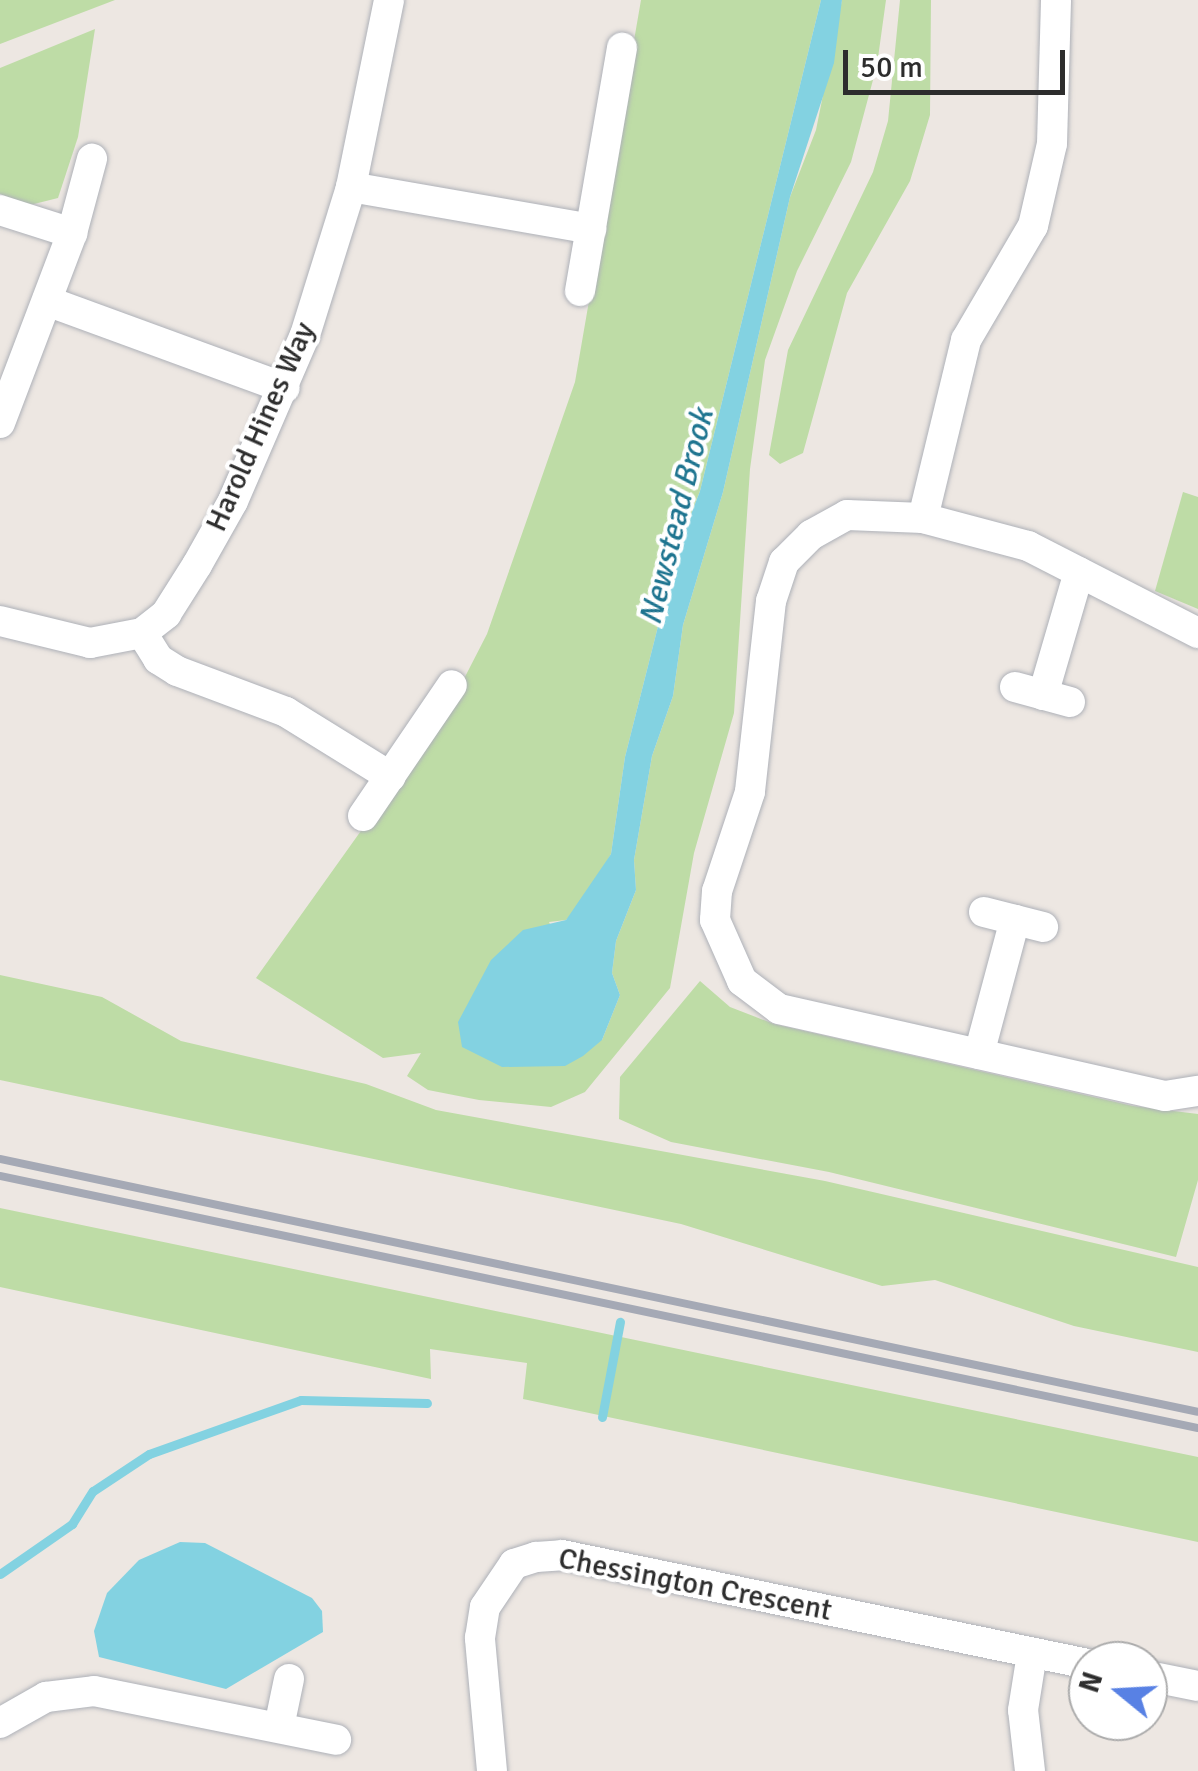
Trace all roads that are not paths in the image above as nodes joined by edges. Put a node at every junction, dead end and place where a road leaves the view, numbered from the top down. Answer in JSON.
{"nodes":[{"id":1,"x":389,"y":0,"type":"edge"},
{"id":2,"x":1056,"y":0,"type":"edge"},
{"id":3,"x":622,"y":48,"type":"dead end"},
{"id":4,"x":92,"y":159,"type":"dead end"},
{"id":5,"x":351,"y":187,"type":"junction"},
{"id":6,"x":0,"y":210,"type":"edge"},
{"id":7,"x":591,"y":229,"type":"junction"},
{"id":8,"x":72,"y":233,"type":"junction"},
{"id":9,"x":580,"y":291,"type":"dead end"},
{"id":10,"x":47,"y":300,"type":"junction"},
{"id":11,"x":286,"y":388,"type":"junction"},
{"id":12,"x":0,"y":423,"type":"edge"},
{"id":13,"x":923,"y":518,"type":"junction"},
{"id":14,"x":1079,"y":572,"type":"junction"},
{"id":15,"x":0,"y":620,"type":"edge"},
{"id":16,"x":142,"y":633,"type":"junction"},
{"id":17,"x":1198,"y":633,"type":"edge"},
{"id":18,"x":452,"y":685,"type":"dead end"},
{"id":19,"x":1043,"y":695,"type":"dead end"},
{"id":20,"x":391,"y":777,"type":"junction"},
{"id":21,"x":364,"y":816,"type":"dead end"},
{"id":22,"x":984,"y":912,"type":"dead end"},
{"id":23,"x":979,"y":1054,"type":"junction"},
{"id":24,"x":1198,"y":1091,"type":"edge"},
{"id":25,"x":1032,"y":1654,"type":"junction"},
{"id":26,"x":1068,"y":1660,"type":"edge"},
{"id":27,"x":289,"y":1679,"type":"dead end"},
{"id":28,"x":1168,"y":1680,"type":"edge"},
{"id":29,"x":1198,"y":1686,"type":"edge"},
{"id":30,"x":0,"y":1723,"type":"edge"},
{"id":31,"x":279,"y":1728,"type":"junction"},
{"id":32,"x":336,"y":1740,"type":"dead end"},
{"id":33,"x":492,"y":1771,"type":"edge"},
{"id":34,"x":1030,"y":1771,"type":"edge"}],
"edges":[{"from":1,"to":5,"type":"street","name":"Harold Hines Way"},
{"from":2,"to":13,"type":"street"},
{"from":3,"to":7,"type":"street"},
{"from":4,"to":8,"type":"street"},
{"from":5,"to":7,"type":"street"},
{"from":5,"to":11,"type":"street","name":"Harold Hines Way"},
{"from":6,"to":8,"type":"street"},
{"from":7,"to":9,"type":"street"},
{"from":8,"to":10,"type":"street"},
{"from":10,"to":11,"type":"street"},
{"from":10,"to":12,"type":"street"},
{"from":11,"to":16,"type":"street","name":"Harold Hines Way"},
{"from":13,"to":14,"type":"street"},
{"from":13,"to":23,"type":"street"},
{"from":14,"to":17,"type":"street"},
{"from":14,"to":19,"type":"street"},
{"from":15,"to":16,"type":"street"},
{"from":16,"to":20,"type":"street"},
{"from":18,"to":20,"type":"street"},
{"from":20,"to":21,"type":"street"},
{"from":22,"to":23,"type":"street"},
{"from":23,"to":24,"type":"street"},
{"from":25,"to":26,"type":"street","name":"Chessington Crescent"},
{"from":25,"to":33,"type":"street","name":"Chessington Crescent"},
{"from":25,"to":34,"type":"street"},
{"from":27,"to":31,"type":"street"},
{"from":28,"to":29,"type":"street"},
{"from":30,"to":31,"type":"street"},
{"from":31,"to":32,"type":"street"}]}
